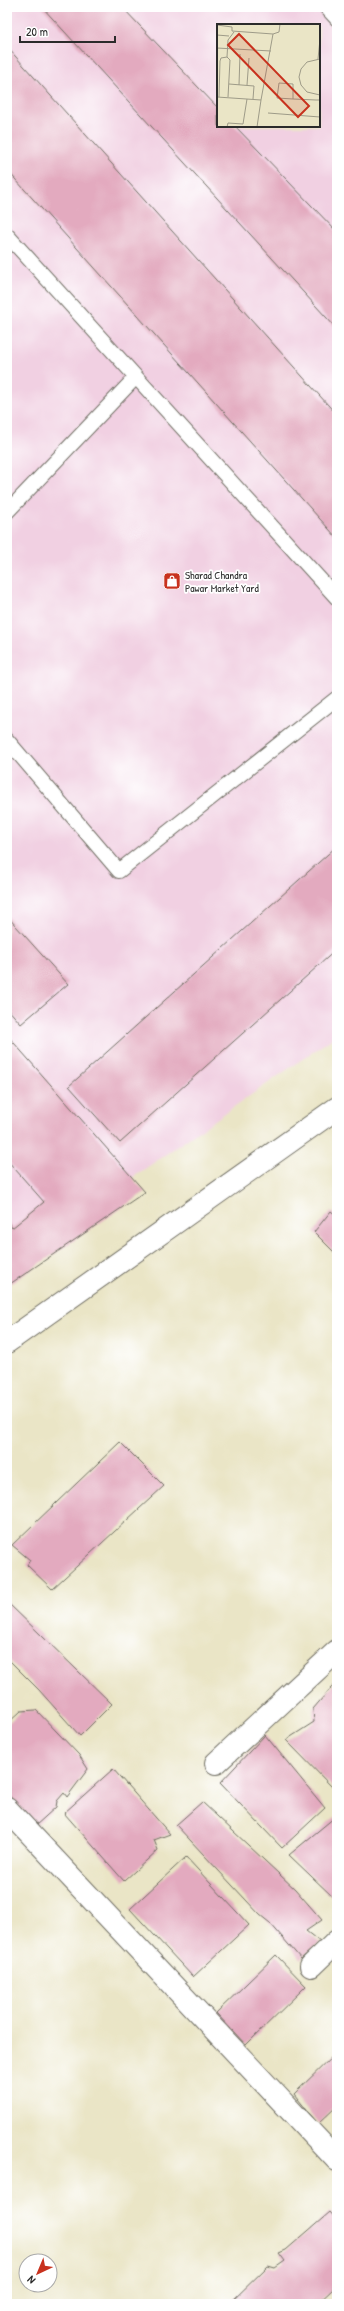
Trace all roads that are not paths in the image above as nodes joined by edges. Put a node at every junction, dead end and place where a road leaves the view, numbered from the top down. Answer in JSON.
{"nodes":[{"id":1,"x":326,"y":7,"type":"edge"},
{"id":2,"x":337,"y":19,"type":"edge"},
{"id":3,"x":7,"y":236,"type":"edge"},
{"id":4,"x":136,"y":377,"type":"junction"},
{"id":5,"x":7,"y":512,"type":"edge"},
{"id":6,"x":337,"y":598,"type":"edge"},
{"id":7,"x":337,"y":698,"type":"edge"},
{"id":8,"x":7,"y":740,"type":"edge"},
{"id":9,"x":337,"y":1108,"type":"edge"},
{"id":10,"x":7,"y":1342,"type":"edge"},
{"id":11,"x":337,"y":1650,"type":"edge"},
{"id":12,"x":216,"y":1763,"type":"dead end"},
{"id":13,"x":7,"y":1809,"type":"edge"},
{"id":14,"x":337,"y":1942,"type":"edge"},
{"id":15,"x":311,"y":1966,"type":"dead end"},
{"id":16,"x":337,"y":2160,"type":"edge"}],
"edges":[{"from":1,"to":2,"type":"lane"},
{"from":3,"to":4,"type":"lane"},
{"from":4,"to":5,"type":"lane"},
{"from":4,"to":6,"type":"lane"},
{"from":7,"to":8,"type":"lane"},
{"from":9,"to":10,"type":"street"},
{"from":11,"to":12,"type":"street"},
{"from":13,"to":16,"type":"street"},
{"from":14,"to":15,"type":"street"}]}
